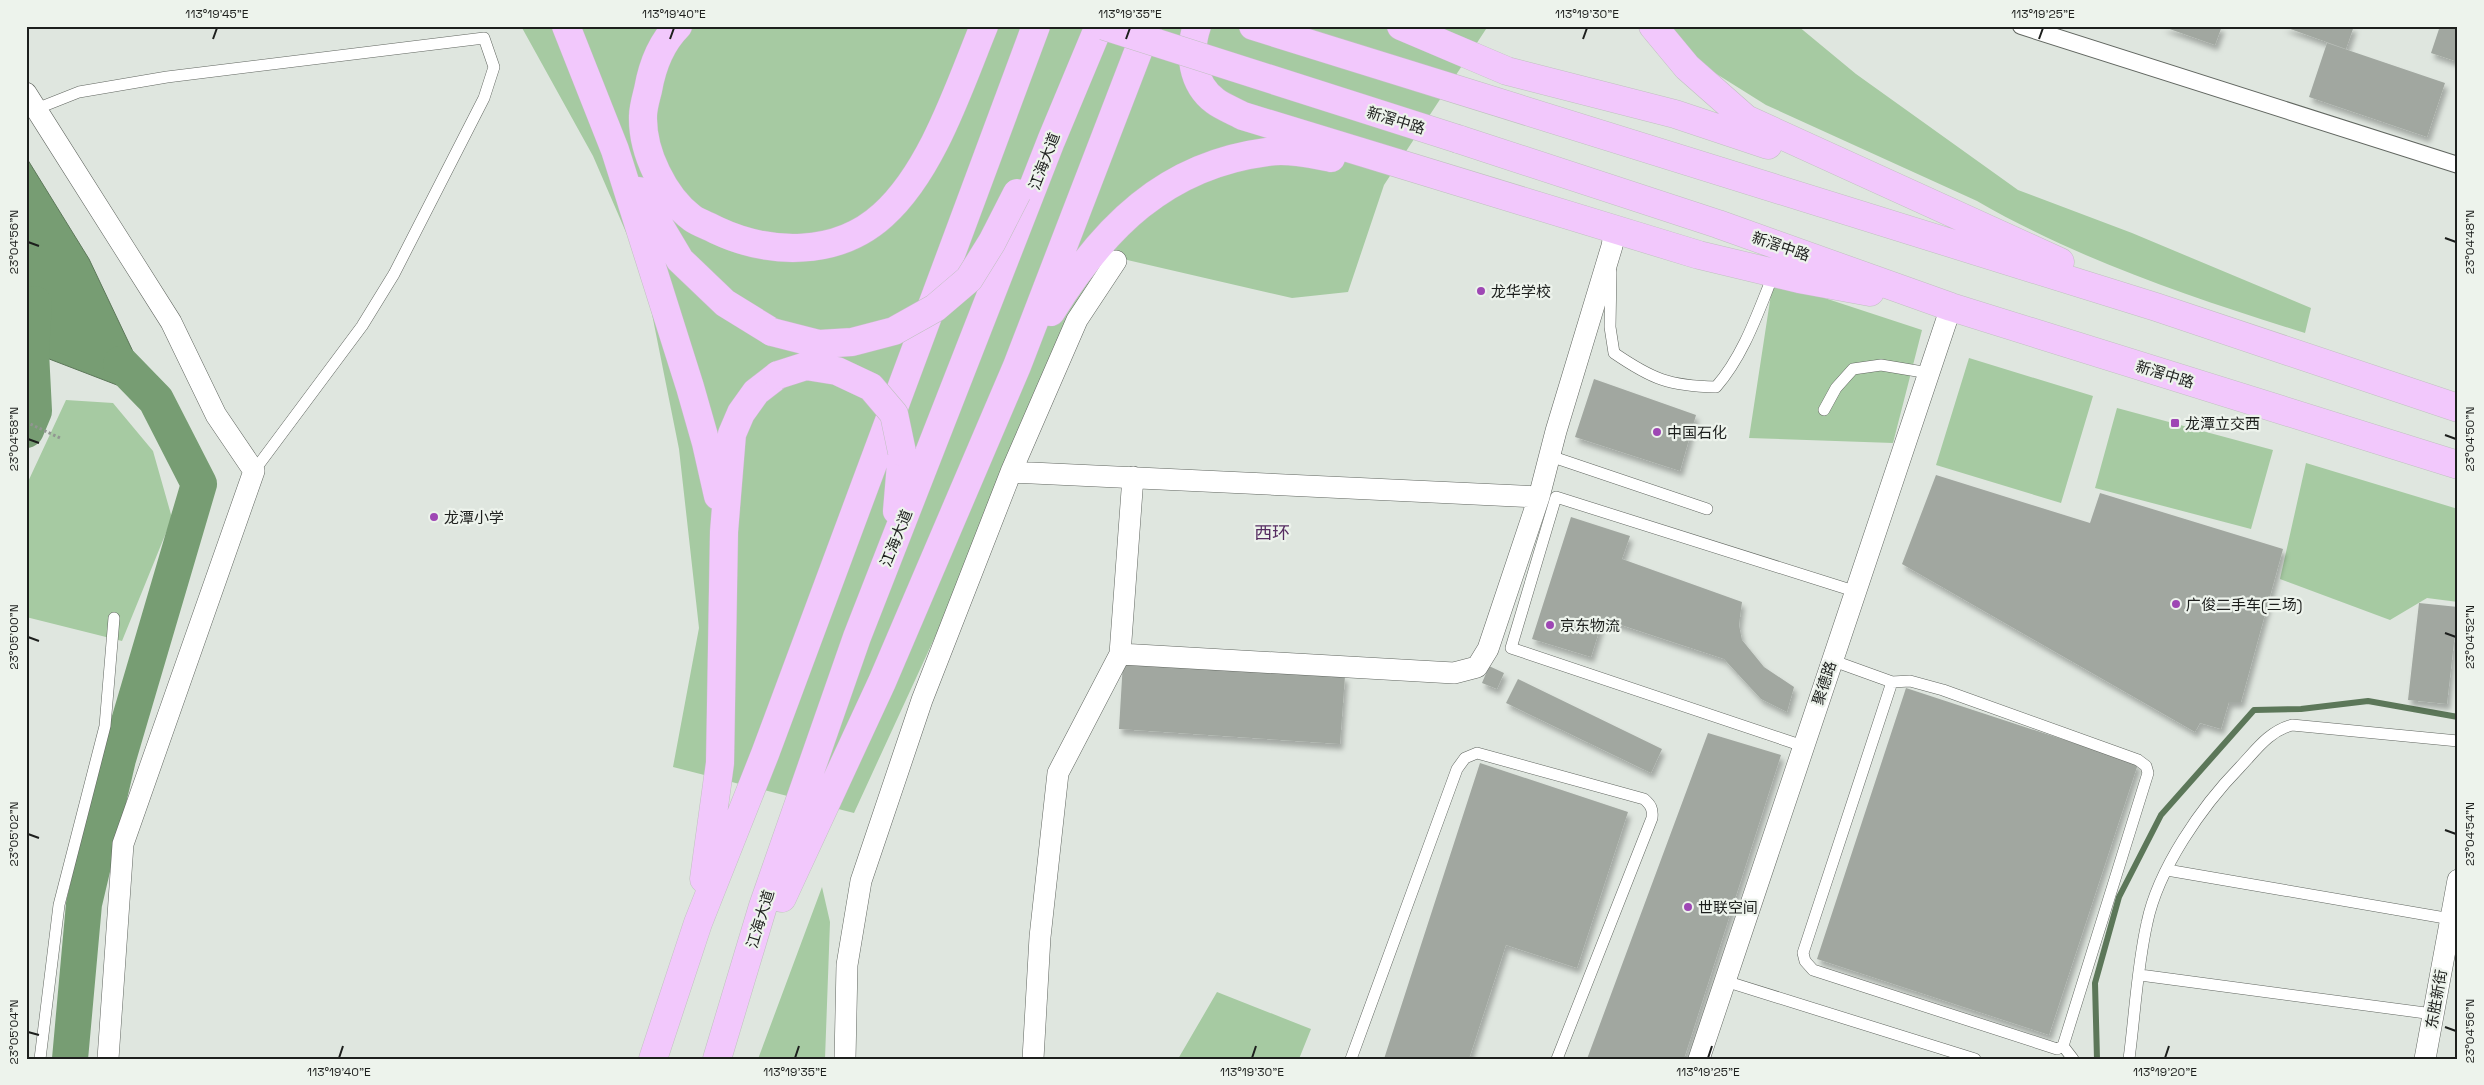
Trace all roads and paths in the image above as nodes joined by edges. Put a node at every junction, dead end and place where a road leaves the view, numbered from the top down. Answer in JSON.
{"nodes":[{"id":1,"x":566,"y":26,"type":"edge"},
{"id":2,"x":678,"y":26,"type":"edge"},
{"id":3,"x":984,"y":26,"type":"edge"},
{"id":4,"x":1036,"y":26,"type":"edge"},
{"id":5,"x":1099,"y":26,"type":"edge"},
{"id":6,"x":1104,"y":26,"type":"edge"},
{"id":7,"x":1148,"y":26,"type":"edge"},
{"id":8,"x":1197,"y":26,"type":"edge"},
{"id":9,"x":1253,"y":26,"type":"edge"},
{"id":10,"x":1401,"y":26,"type":"edge"},
{"id":11,"x":1653,"y":26,"type":"edge"},
{"id":12,"x":2021,"y":26,"type":"edge"},
{"id":13,"x":31,"y":101,"type":"edge"},
{"id":14,"x":615,"y":150,"type":"junction"},
{"id":15,"x":2458,"y":165,"type":"edge"},
{"id":16,"x":1491,"y":191,"type":"junction"},
{"id":17,"x":1936,"y":206,"type":"junction"},
{"id":18,"x":1614,"y":238,"type":"junction"},
{"id":19,"x":1116,"y":261,"type":"dead end"},
{"id":20,"x":1774,"y":273,"type":"junction"},
{"id":21,"x":1951,"y":307,"type":"junction"},
{"id":22,"x":2156,"y":307,"type":"junction"},
{"id":23,"x":1017,"y":366,"type":"junction"},
{"id":24,"x":1929,"y":373,"type":"junction"},
{"id":25,"x":2458,"y":408,"type":"edge"},
{"id":26,"x":1824,"y":410,"type":"dead end"},
{"id":27,"x":26,"y":422,"type":"edge"},
{"id":28,"x":60,"y":438,"type":"dead end"},
{"id":29,"x":1550,"y":456,"type":"junction"},
{"id":30,"x":2458,"y":465,"type":"edge"},
{"id":31,"x":254,"y":470,"type":"junction"},
{"id":32,"x":1012,"y":472,"type":"junction"},
{"id":33,"x":1133,"y":477,"type":"junction"},
{"id":34,"x":1539,"y":497,"type":"junction"},
{"id":35,"x":1707,"y":509,"type":"dead end"},
{"id":36,"x":724,"y":532,"type":"junction"},
{"id":37,"x":888,"y":554,"type":"junction"},
{"id":38,"x":1854,"y":591,"type":"junction"},
{"id":39,"x":114,"y":618,"type":"dead end"},
{"id":40,"x":1120,"y":654,"type":"junction"},
{"id":41,"x":1831,"y":660,"type":"junction"},
{"id":42,"x":1892,"y":682,"type":"junction"},
{"id":43,"x":2458,"y":741,"type":"edge"},
{"id":44,"x":1803,"y":746,"type":"junction"},
{"id":45,"x":2167,"y":870,"type":"junction"},
{"id":46,"x":2458,"y":880,"type":"edge"},
{"id":47,"x":2451,"y":919,"type":"junction"},
{"id":48,"x":698,"y":923,"type":"junction"},
{"id":49,"x":2140,"y":975,"type":"junction"},
{"id":50,"x":1724,"y":981,"type":"junction"},
{"id":51,"x":734,"y":1001,"type":"junction"},
{"id":52,"x":2433,"y":1014,"type":"junction"},
{"id":53,"x":2063,"y":1046,"type":"junction"},
{"id":54,"x":40,"y":1059,"type":"edge"},
{"id":55,"x":108,"y":1059,"type":"edge"},
{"id":56,"x":653,"y":1059,"type":"edge"},
{"id":57,"x":717,"y":1059,"type":"edge"},
{"id":58,"x":845,"y":1059,"type":"edge"},
{"id":59,"x":1033,"y":1059,"type":"edge"},
{"id":60,"x":1351,"y":1059,"type":"edge"},
{"id":61,"x":1557,"y":1059,"type":"edge"},
{"id":62,"x":1698,"y":1059,"type":"edge"},
{"id":63,"x":1975,"y":1059,"type":"edge"},
{"id":64,"x":2073,"y":1059,"type":"edge"},
{"id":65,"x":2128,"y":1059,"type":"edge"},
{"id":66,"x":2425,"y":1059,"type":"edge"}],
"edges":[{"from":1,"to":14,"type":"highway"},
{"from":2,"to":3,"type":"highway"},
{"from":4,"to":48,"type":"highway"},
{"from":5,"to":14,"type":"highway","bridge":true},
{"from":5,"to":37,"type":"highway","name":"江海大道"},
{"from":6,"to":21,"type":"highway","name":"新滘中路","bridge":true},
{"from":7,"to":23,"type":"highway"},
{"from":8,"to":16,"type":"highway"},
{"from":9,"to":22,"type":"highway"},
{"from":10,"to":17,"type":"highway"},
{"from":11,"to":17,"type":"highway"},
{"from":12,"to":15,"type":"street"},
{"from":13,"to":31,"type":"street"},
{"from":13,"to":31,"type":"lane"},
{"from":14,"to":36,"type":"highway"},
{"from":16,"to":18,"type":"highway"},
{"from":16,"to":23,"type":"highway"},
{"from":17,"to":22,"type":"highway"},
{"from":18,"to":20,"type":"highway"},
{"from":18,"to":20,"type":"lane"},
{"from":18,"to":29,"type":"street"},
{"from":19,"to":32,"type":"street"},
{"from":20,"to":21,"type":"highway"},
{"from":21,"to":24,"type":"street","name":"聚德路"},
{"from":21,"to":30,"type":"highway","name":"新滘中路"},
{"from":22,"to":25,"type":"highway"},
{"from":23,"to":51,"type":"highway"},
{"from":24,"to":26,"type":"lane"},
{"from":24,"to":38,"type":"street","name":"聚德路"},
{"from":27,"to":28,"type":"path"},
{"from":29,"to":34,"type":"street"},
{"from":29,"to":35,"type":"lane"},
{"from":31,"to":55,"type":"street"},
{"from":32,"to":33,"type":"street"},
{"from":32,"to":58,"type":"street"},
{"from":33,"to":34,"type":"street"},
{"from":33,"to":40,"type":"street"},
{"from":34,"to":40,"type":"street"},
{"from":36,"to":37,"type":"highway","bridge":true},
{"from":36,"to":48,"type":"highway"},
{"from":37,"to":51,"type":"highway","name":"江海大道"},
{"from":38,"to":41,"type":"street","name":"聚德路"},
{"from":38,"to":44,"type":"lane"},
{"from":39,"to":54,"type":"lane"},
{"from":40,"to":59,"type":"street"},
{"from":41,"to":42,"type":"lane"},
{"from":41,"to":44,"type":"street","name":"聚德路"},
{"from":42,"to":53,"type":"lane"},
{"from":42,"to":53,"type":"lane"},
{"from":43,"to":45,"type":"lane"},
{"from":44,"to":50,"type":"street","name":"聚德路"},
{"from":45,"to":47,"type":"lane"},
{"from":45,"to":49,"type":"lane"},
{"from":46,"to":47,"type":"street","name":"东胜新街"},
{"from":47,"to":52,"type":"street","name":"东胜新街"},
{"from":48,"to":56,"type":"highway"},
{"from":49,"to":52,"type":"lane"},
{"from":49,"to":65,"type":"lane"},
{"from":50,"to":62,"type":"street","name":"聚德路"},
{"from":50,"to":63,"type":"lane"},
{"from":51,"to":57,"type":"highway","name":"江海大道"},
{"from":52,"to":66,"type":"street","name":"东胜新街"},
{"from":53,"to":64,"type":"lane"},
{"from":60,"to":61,"type":"lane"}]}
